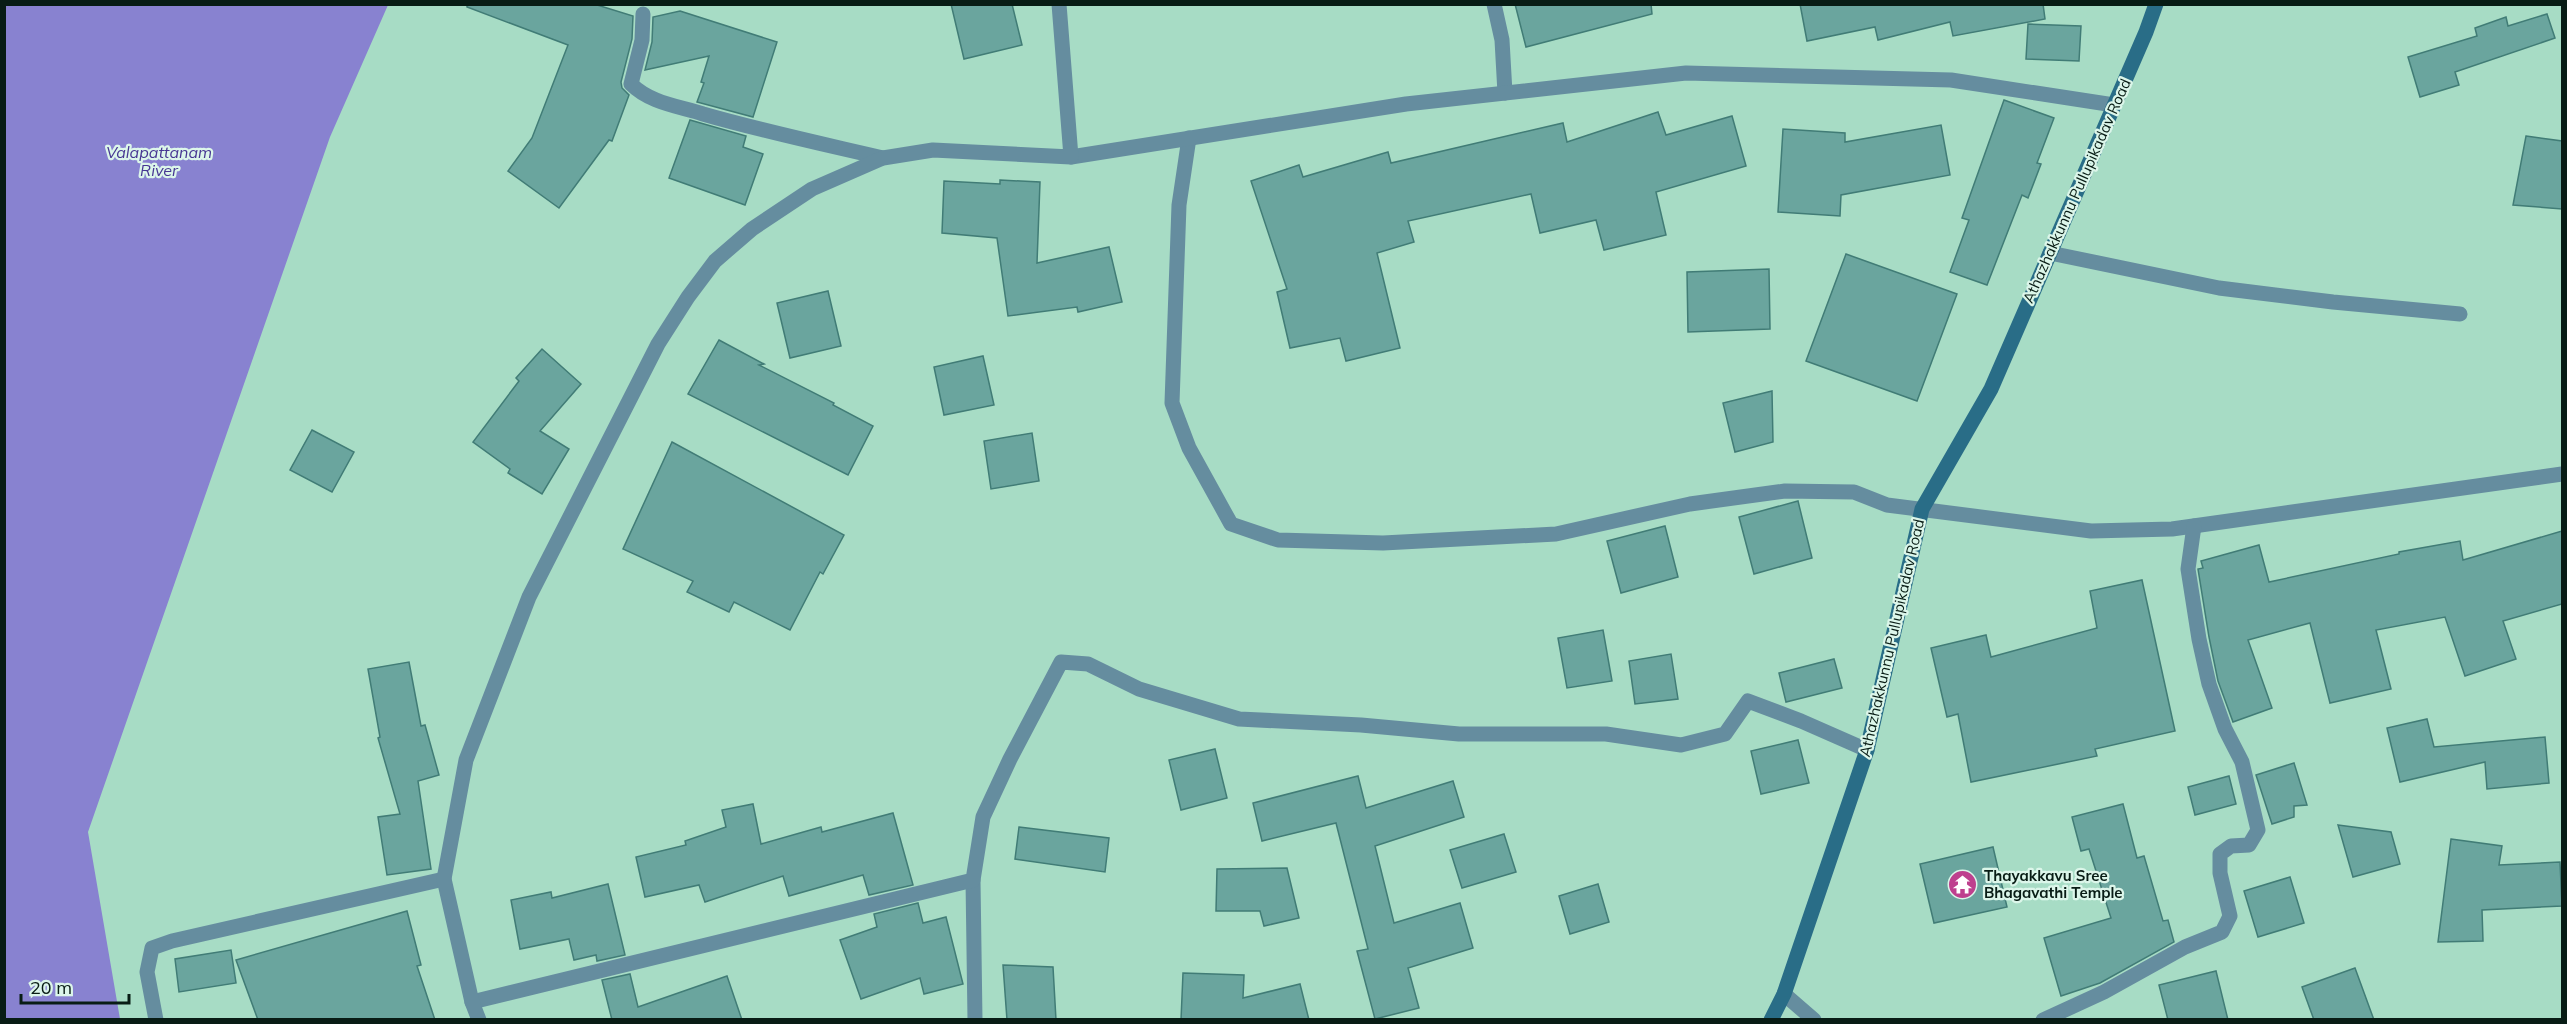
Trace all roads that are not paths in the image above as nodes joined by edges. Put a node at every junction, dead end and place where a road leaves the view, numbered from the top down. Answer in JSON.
{"nodes":[{"id":1,"x":1059,"y":4,"type":"edge"},
{"id":2,"x":1494,"y":4,"type":"edge"},
{"id":3,"x":2156,"y":4,"type":"edge"},
{"id":4,"x":644,"y":14,"type":"dead end"},
{"id":5,"x":1505,"y":93,"type":"junction"},
{"id":6,"x":2114,"y":105,"type":"junction"},
{"id":7,"x":1190,"y":138,"type":"junction"},
{"id":8,"x":1071,"y":157,"type":"junction"},
{"id":9,"x":883,"y":158,"type":"junction"},
{"id":10,"x":2050,"y":253,"type":"junction"},
{"id":11,"x":2460,"y":314,"type":"dead end"},
{"id":12,"x":2562,"y":474,"type":"edge"},
{"id":13,"x":1922,"y":509,"type":"junction"},
{"id":14,"x":2194,"y":526,"type":"junction"},
{"id":15,"x":1867,"y":750,"type":"junction"},
{"id":16,"x":444,"y":879,"type":"junction"},
{"id":17,"x":973,"y":880,"type":"junction"},
{"id":18,"x":1784,"y":994,"type":"junction"},
{"id":19,"x":472,"y":1002,"type":"junction"},
{"id":20,"x":156,"y":1020,"type":"edge"},
{"id":21,"x":479,"y":1020,"type":"edge"},
{"id":22,"x":975,"y":1020,"type":"edge"},
{"id":23,"x":1771,"y":1020,"type":"edge"},
{"id":24,"x":1814,"y":1020,"type":"edge"},
{"id":25,"x":2043,"y":1020,"type":"edge"}],
"edges":[{"from":1,"to":8,"type":"street"},
{"from":2,"to":5,"type":"street"},
{"from":3,"to":6,"type":"main road","name":"Athazhakkunnu Pullupikadav Road"},
{"from":4,"to":9,"type":"street"},
{"from":5,"to":6,"type":"street"},
{"from":5,"to":7,"type":"street"},
{"from":6,"to":10,"type":"main road","name":"Athazhakkunnu Pullupikadav Road"},
{"from":7,"to":8,"type":"street"},
{"from":7,"to":13,"type":"street"},
{"from":8,"to":9,"type":"street"},
{"from":9,"to":16,"type":"street"},
{"from":10,"to":11,"type":"street"},
{"from":10,"to":13,"type":"main road","name":"Athazhakkunnu Pullupikadav Road"},
{"from":12,"to":14,"type":"street"},
{"from":13,"to":14,"type":"street"},
{"from":13,"to":15,"type":"main road","name":"Athazhakkunnu Pullupikadav Road"},
{"from":14,"to":25,"type":"street"},
{"from":15,"to":17,"type":"street"},
{"from":15,"to":18,"type":"main road","name":"Athazhakkunnu Pullupikadav Road"},
{"from":16,"to":19,"type":"street"},
{"from":16,"to":20,"type":"street"},
{"from":17,"to":19,"type":"street"},
{"from":17,"to":22,"type":"street"},
{"from":18,"to":23,"type":"main road","name":"Athazhakkunnu Pullupikadav Road"},
{"from":18,"to":24,"type":"street"},
{"from":19,"to":21,"type":"street"}]}
